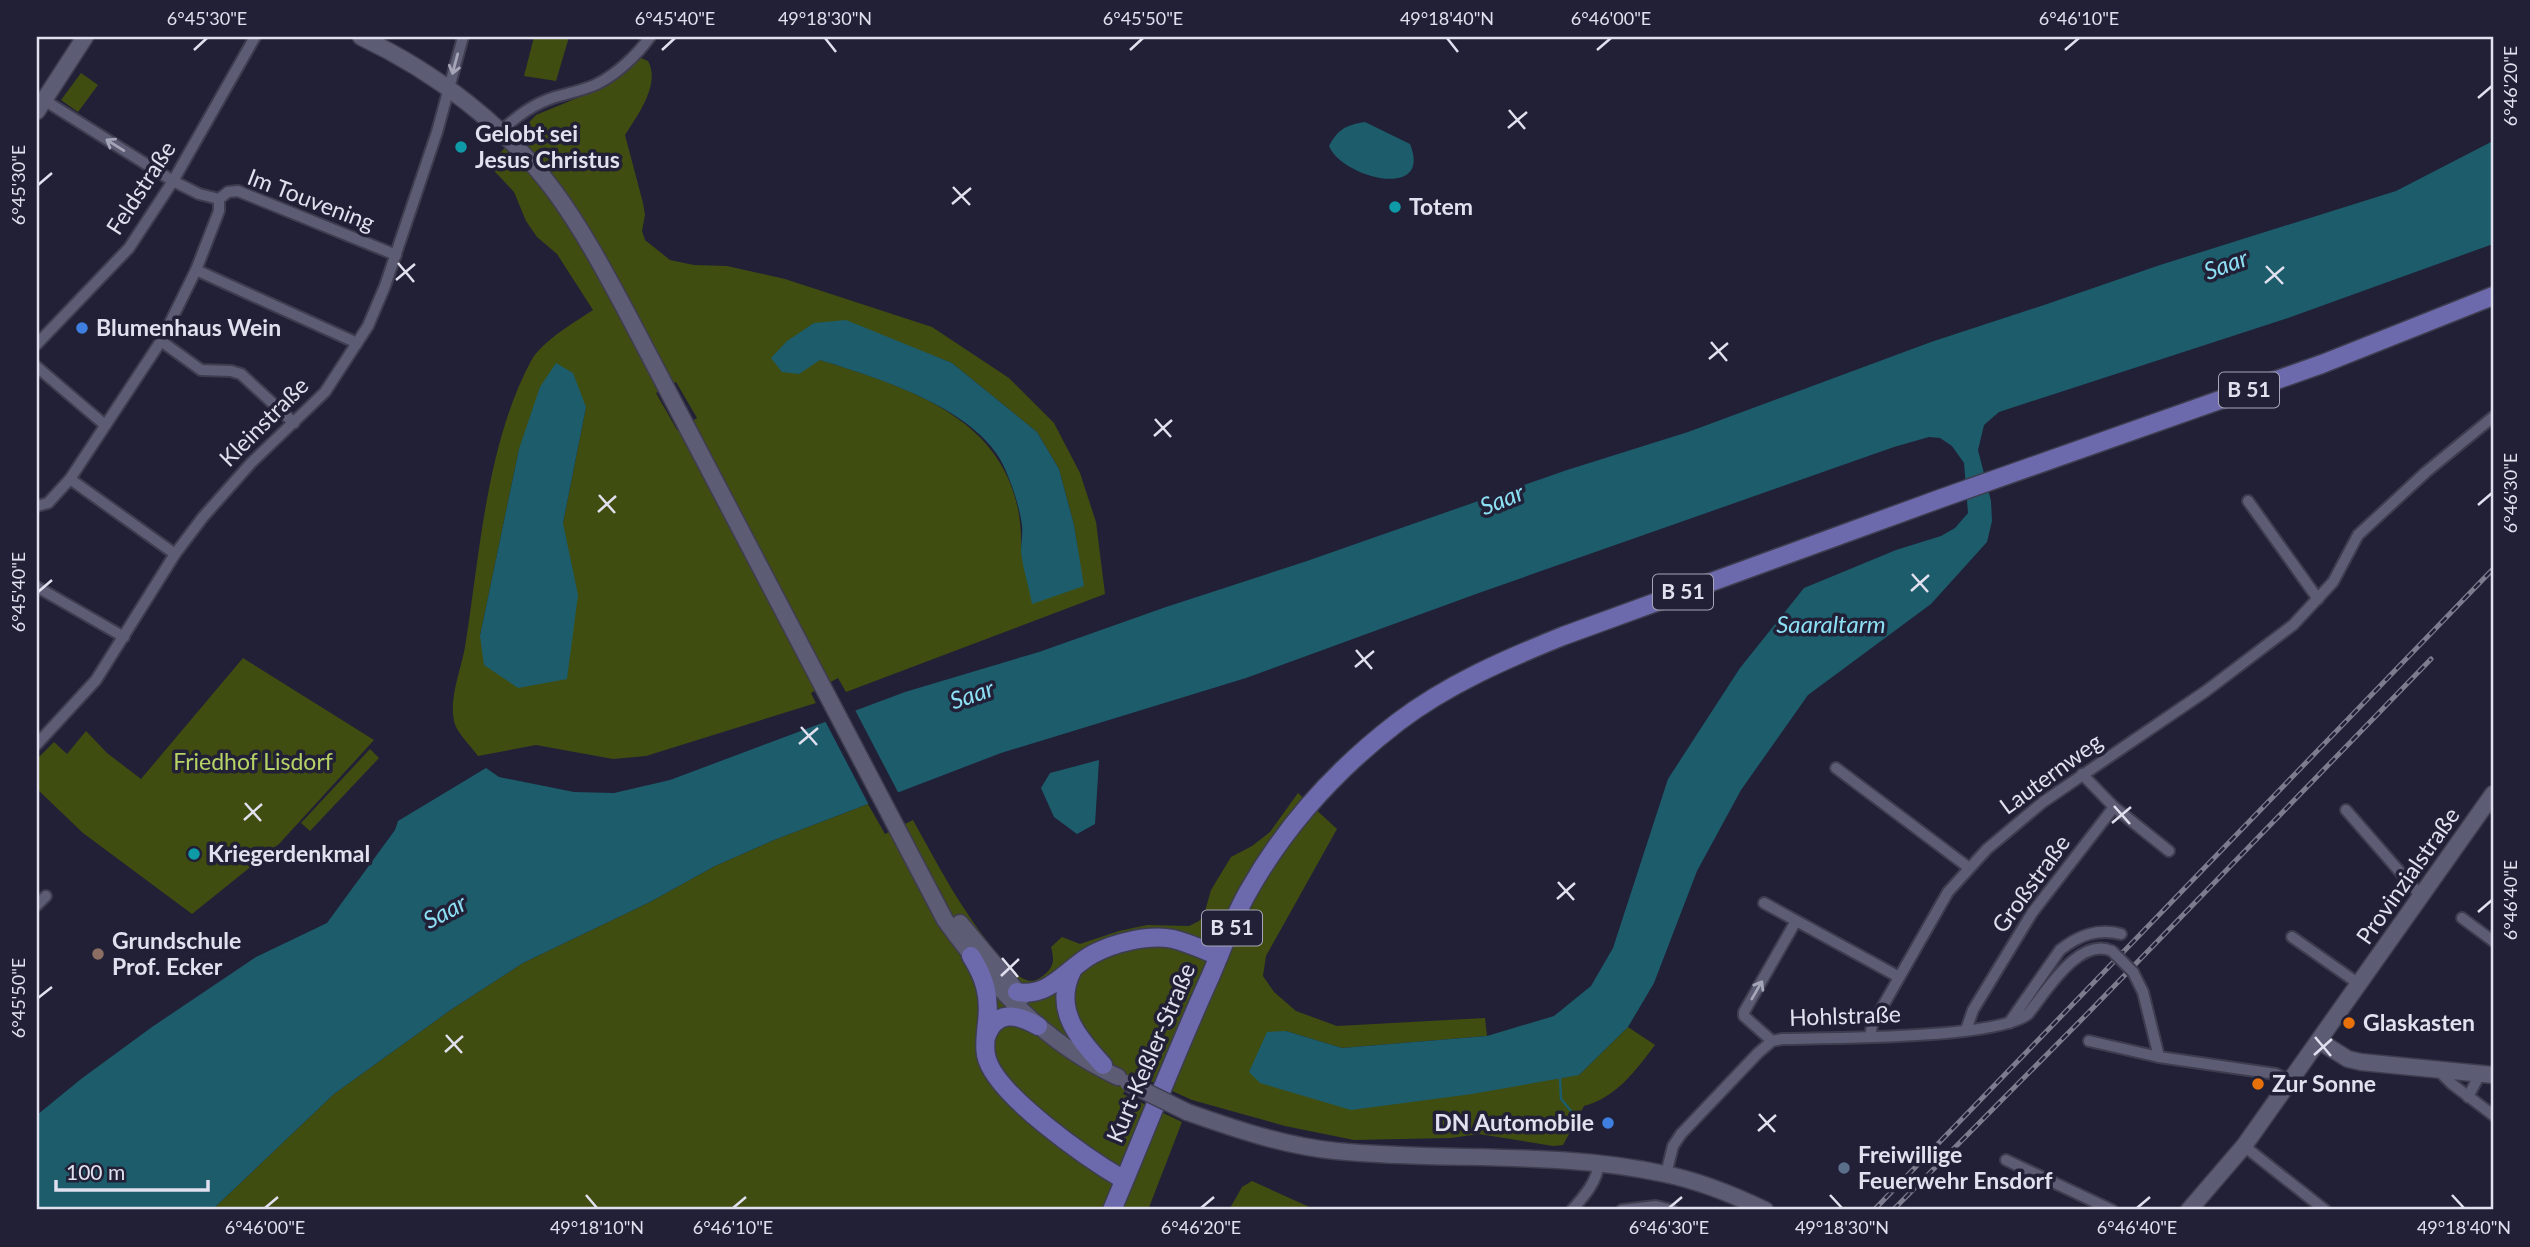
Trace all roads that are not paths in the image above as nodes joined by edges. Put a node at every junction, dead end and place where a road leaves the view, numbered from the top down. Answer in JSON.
{"nodes":[{"id":1,"x":85,"y":37,"type":"edge"},
{"id":2,"x":255,"y":37,"type":"edge"},
{"id":3,"x":361,"y":37,"type":"edge"},
{"id":4,"x":650,"y":37,"type":"edge"},
{"id":5,"x":462,"y":38,"type":"edge"},
{"id":6,"x":449,"y":89,"type":"junction"},
{"id":7,"x":40,"y":106,"type":"edge"},
{"id":8,"x":500,"y":132,"type":"junction"},
{"id":9,"x":173,"y":181,"type":"junction"},
{"id":10,"x":219,"y":199,"type":"junction"},
{"id":11,"x":396,"y":255,"type":"junction"},
{"id":12,"x":196,"y":270,"type":"junction"},
{"id":13,"x":2493,"y":296,"type":"edge"},
{"id":14,"x":161,"y":341,"type":"junction"},
{"id":15,"x":357,"y":343,"type":"junction"},
{"id":16,"x":37,"y":344,"type":"edge"},
{"id":17,"x":37,"y":367,"type":"edge"},
{"id":18,"x":2493,"y":417,"type":"edge"},
{"id":19,"x":294,"y":423,"type":"junction"},
{"id":20,"x":106,"y":425,"type":"junction"},
{"id":21,"x":71,"y":479,"type":"junction"},
{"id":22,"x":2248,"y":501,"type":"dead end"},
{"id":23,"x":37,"y":506,"type":"edge"},
{"id":24,"x":176,"y":554,"type":"junction"},
{"id":25,"x":37,"y":587,"type":"edge"},
{"id":26,"x":2318,"y":599,"type":"junction"},
{"id":27,"x":124,"y":637,"type":"junction"},
{"id":28,"x":37,"y":744,"type":"edge"},
{"id":29,"x":1836,"y":768,"type":"dead end"},
{"id":30,"x":2082,"y":774,"type":"junction"},
{"id":31,"x":2493,"y":794,"type":"edge"},
{"id":32,"x":2114,"y":807,"type":"junction"},
{"id":33,"x":2346,"y":810,"type":"dead end"},
{"id":34,"x":2169,"y":850,"type":"dead end"},
{"id":35,"x":918,"y":864,"type":"junction"},
{"id":36,"x":1968,"y":867,"type":"junction"},
{"id":37,"x":46,"y":896,"type":"dead end"},
{"id":38,"x":2421,"y":896,"type":"junction"},
{"id":39,"x":1764,"y":903,"type":"dead end"},
{"id":40,"x":37,"y":905,"type":"edge"},
{"id":41,"x":2462,"y":918,"type":"dead end"},
{"id":42,"x":1796,"y":921,"type":"junction"},
{"id":43,"x":2121,"y":934,"type":"dead end"},
{"id":44,"x":2292,"y":937,"type":"dead end"},
{"id":45,"x":2493,"y":941,"type":"edge"},
{"id":46,"x":971,"y":956,"type":"junction"},
{"id":47,"x":1219,"y":956,"type":"junction"},
{"id":48,"x":1072,"y":971,"type":"junction"},
{"id":49,"x":1899,"y":977,"type":"junction"},
{"id":50,"x":2359,"y":984,"type":"junction"},
{"id":51,"x":1017,"y":992,"type":"junction"},
{"id":52,"x":2009,"y":1023,"type":"junction"},
{"id":53,"x":1038,"y":1026,"type":"junction"},
{"id":54,"x":1966,"y":1030,"type":"junction"},
{"id":55,"x":1870,"y":1037,"type":"junction"},
{"id":56,"x":985,"y":1041,"type":"junction"},
{"id":57,"x":1772,"y":1041,"type":"junction"},
{"id":58,"x":2089,"y":1041,"type":"dead end"},
{"id":59,"x":2319,"y":1041,"type":"junction"},
{"id":60,"x":2159,"y":1057,"type":"junction"},
{"id":61,"x":1102,"y":1065,"type":"junction"},
{"id":62,"x":2439,"y":1071,"type":"junction"},
{"id":63,"x":2486,"y":1075,"type":"edge"},
{"id":64,"x":1123,"y":1080,"type":"junction"},
{"id":65,"x":2291,"y":1080,"type":"junction"},
{"id":66,"x":2468,"y":1097,"type":"junction"},
{"id":67,"x":2493,"y":1115,"type":"edge"},
{"id":68,"x":2244,"y":1146,"type":"junction"},
{"id":69,"x":2006,"y":1160,"type":"dead end"},
{"id":70,"x":1599,"y":1164,"type":"junction"},
{"id":71,"x":1666,"y":1174,"type":"junction"},
{"id":72,"x":1124,"y":1180,"type":"junction"},
{"id":73,"x":1112,"y":1210,"type":"edge"},
{"id":74,"x":1572,"y":1210,"type":"edge"},
{"id":75,"x":1622,"y":1210,"type":"edge"},
{"id":76,"x":1672,"y":1210,"type":"edge"},
{"id":77,"x":1765,"y":1210,"type":"edge"},
{"id":78,"x":2112,"y":1210,"type":"edge"},
{"id":79,"x":2189,"y":1210,"type":"edge"},
{"id":80,"x":2325,"y":1210,"type":"edge"}],
"edges":[{"from":1,"to":7,"type":"main road"},
{"from":2,"to":9,"type":"street","name":"Feldstraße"},
{"from":3,"to":6,"type":"main road"},
{"from":4,"to":8,"type":"street"},
{"from":5,"to":6,"type":"street","name":"Kleinstraße","one_way":true},
{"from":6,"to":8,"type":"main road"},
{"from":6,"to":11,"type":"street","name":"Kleinstraße"},
{"from":9,"to":7,"type":"street","name":"Im Touvening","one_way":true},
{"from":8,"to":35,"type":"main road"},
{"from":9,"to":10,"type":"street","name":"Im Touvening"},
{"from":9,"to":16,"type":"street","name":"Feldstraße"},
{"from":10,"to":11,"type":"street","name":"Im Touvening"},
{"from":10,"to":12,"type":"street"},
{"from":11,"to":15,"type":"street","name":"Kleinstraße"},
{"from":12,"to":14,"type":"street"},
{"from":12,"to":15,"type":"street"},
{"from":13,"to":47,"type":"main road","name":"Kurt-Keßler-Straße","number":"B 51"},
{"from":14,"to":19,"type":"street"},
{"from":14,"to":20,"type":"street"},
{"from":15,"to":19,"type":"street","name":"Kleinstraße"},
{"from":17,"to":20,"type":"street"},
{"from":18,"to":26,"type":"street","name":"Lauternweg"},
{"from":19,"to":24,"type":"street","name":"Kleinstraße"},
{"from":20,"to":21,"type":"street"},
{"from":21,"to":23,"type":"street"},
{"from":21,"to":24,"type":"street"},
{"from":22,"to":26,"type":"street"},
{"from":24,"to":27,"type":"street","name":"Kleinstraße"},
{"from":25,"to":27,"type":"street"},
{"from":26,"to":30,"type":"street","name":"Lauternweg"},
{"from":27,"to":28,"type":"street","name":"Kleinstraße"},
{"from":29,"to":36,"type":"street"},
{"from":30,"to":32,"type":"street"},
{"from":30,"to":36,"type":"street","name":"Lauternweg"},
{"from":31,"to":38,"type":"main road","name":"Provinzialstraße"},
{"from":32,"to":34,"type":"street"},
{"from":32,"to":54,"type":"street","name":"Großstraße"},
{"from":33,"to":38,"type":"street"},
{"from":35,"to":46,"type":"main road"},
{"from":35,"to":51,"type":"main road"},
{"from":36,"to":49,"type":"street","name":"Lauternweg"},
{"from":37,"to":40,"type":"street"},
{"from":38,"to":50,"type":"main road","name":"Provinzialstraße"},
{"from":39,"to":42,"type":"street"},
{"from":41,"to":45,"type":"street"},
{"from":42,"to":49,"type":"street"},
{"from":57,"to":42,"type":"street","one_way":true},
{"from":43,"to":52,"type":"street"},
{"from":44,"to":50,"type":"street"},
{"from":46,"to":53,"type":"main road"},
{"from":46,"to":56,"type":"main road"},
{"from":47,"to":48,"type":"main road"},
{"from":47,"to":72,"type":"main road","name":"Kurt-Keßler-Straße","number":"B 51"},
{"from":48,"to":51,"type":"main road"},
{"from":48,"to":61,"type":"main road"},
{"from":49,"to":55,"type":"street","name":"Lauternweg"},
{"from":50,"to":59,"type":"main road","name":"Provinzialstraße"},
{"from":51,"to":61,"type":"main road"},
{"from":52,"to":54,"type":"street","name":"Hohlstraße"},
{"from":52,"to":60,"type":"street","name":"Hohlstraße","bridge":true},
{"from":53,"to":56,"type":"main road"},
{"from":53,"to":64,"type":"main road"},
{"from":54,"to":55,"type":"street","name":"Hohlstraße"},
{"from":55,"to":57,"type":"street","name":"Hohlstraße"},
{"from":56,"to":72,"type":"main road"},
{"from":57,"to":71,"type":"street","name":"Hohlstraße"},
{"from":58,"to":60,"type":"street"},
{"from":59,"to":62,"type":"main road"},
{"from":59,"to":65,"type":"main road","name":"Provinzialstraße"},
{"from":60,"to":65,"type":"street"},
{"from":61,"to":64,"type":"main road"},
{"from":62,"to":63,"type":"main road"},
{"from":62,"to":66,"type":"street"},
{"from":63,"to":66,"type":"street"},
{"from":64,"to":70,"type":"main road","bridge":true},
{"from":65,"to":68,"type":"main road","name":"Provinzialstraße"},
{"from":66,"to":67,"type":"street"},
{"from":68,"to":79,"type":"main road","name":"Provinzialstraße"},
{"from":68,"to":80,"type":"street"},
{"from":69,"to":78,"type":"street"},
{"from":70,"to":71,"type":"main road"},
{"from":70,"to":74,"type":"street"},
{"from":71,"to":77,"type":"main road"},
{"from":72,"to":73,"type":"main road","name":"Kurt-Keßler-Straße","number":"B 51"},
{"from":75,"to":76,"type":"street"}]}
